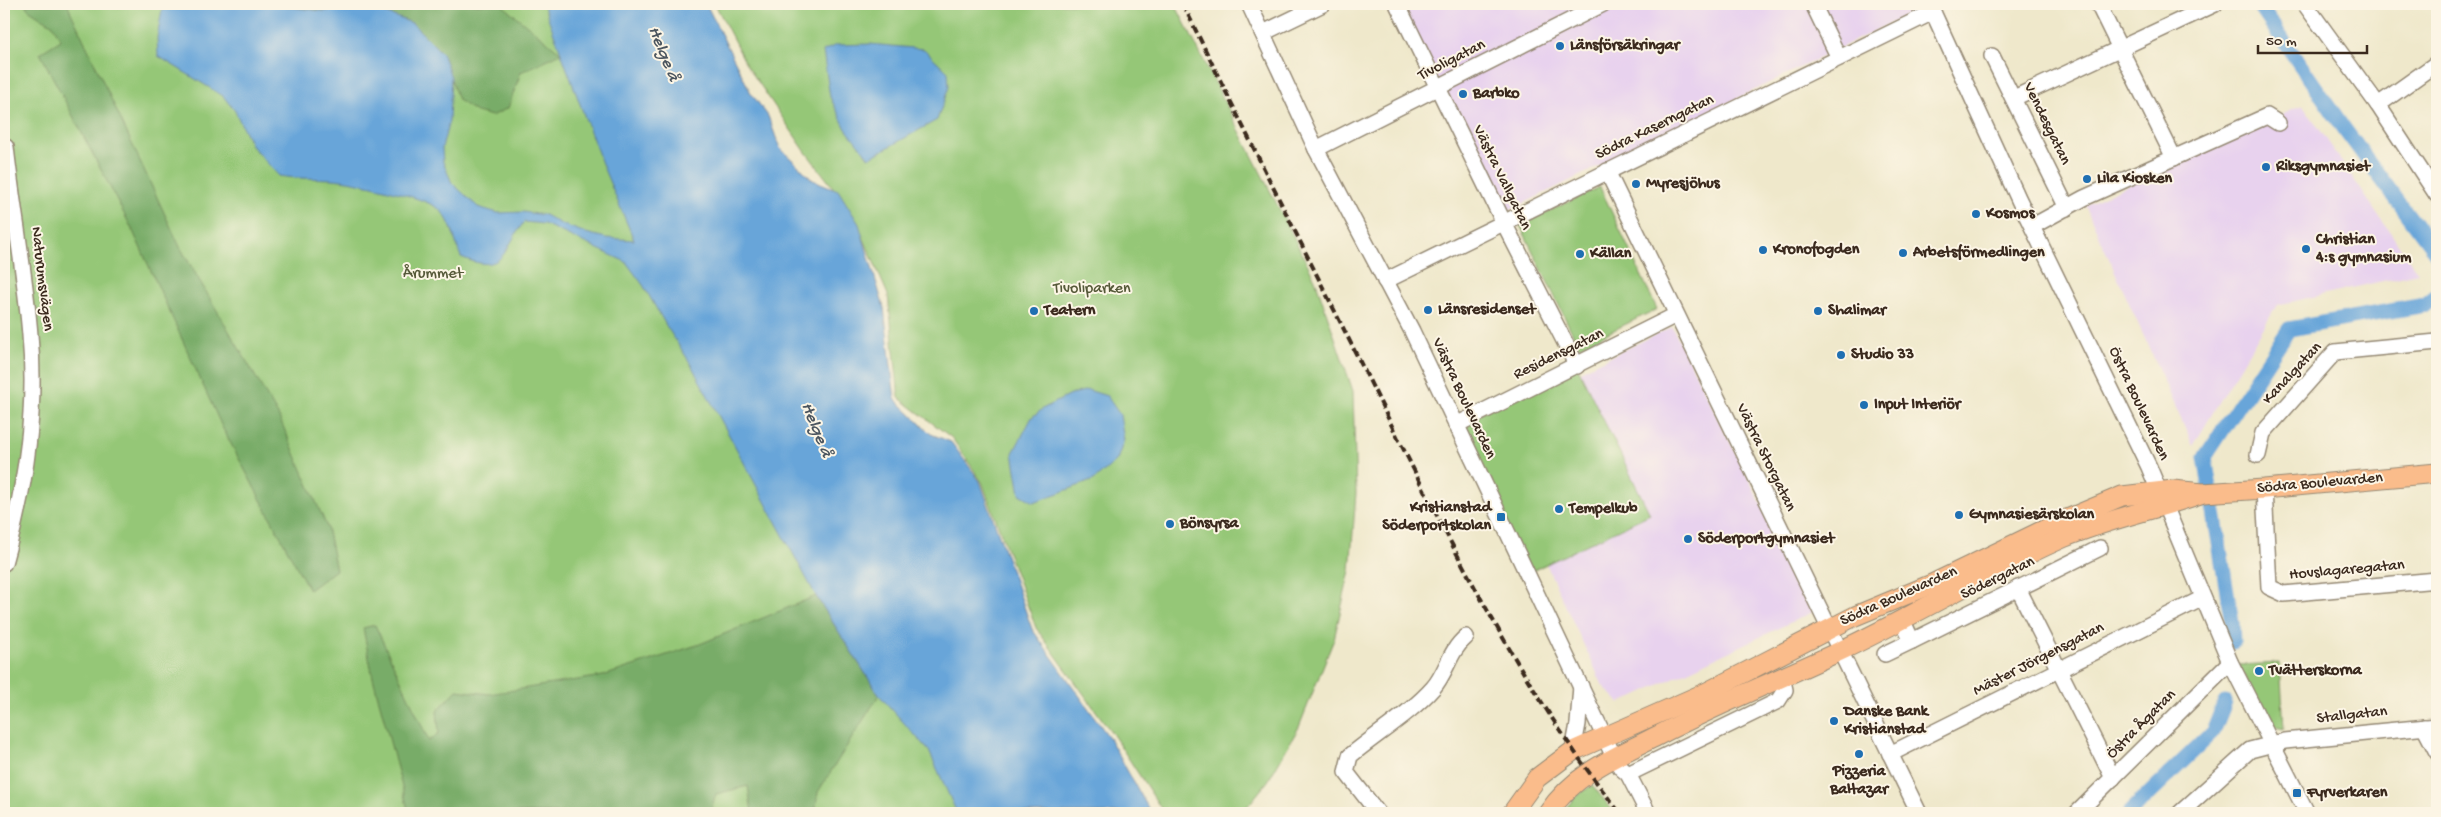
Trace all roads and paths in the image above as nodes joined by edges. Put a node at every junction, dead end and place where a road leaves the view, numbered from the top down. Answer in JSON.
{"nodes":[{"id":1,"x":1249,"y":4,"type":"edge"},
{"id":2,"x":1323,"y":4,"type":"edge"},
{"id":3,"x":1397,"y":4,"type":"edge"},
{"id":4,"x":1603,"y":4,"type":"edge"},
{"id":5,"x":1813,"y":4,"type":"edge"},
{"id":6,"x":2098,"y":4,"type":"edge"},
{"id":7,"x":2215,"y":4,"type":"edge"},
{"id":8,"x":2305,"y":4,"type":"edge"},
{"id":9,"x":1934,"y":8,"type":"edge"},
{"id":10,"x":1263,"y":33,"type":"junction"},
{"id":11,"x":2121,"y":49,"type":"junction"},
{"id":12,"x":1992,"y":56,"type":"dead end"},
{"id":13,"x":1839,"y":58,"type":"junction"},
{"id":14,"x":2437,"y":64,"type":"edge"},
{"id":15,"x":1437,"y":88,"type":"junction"},
{"id":16,"x":2014,"y":98,"type":"junction"},
{"id":17,"x":2378,"y":106,"type":"junction"},
{"id":18,"x":2278,"y":123,"type":"dead end"},
{"id":19,"x":6,"y":147,"type":"dead end"},
{"id":20,"x":1316,"y":149,"type":"junction"},
{"id":21,"x":2174,"y":158,"type":"junction"},
{"id":22,"x":1607,"y":171,"type":"junction"},
{"id":23,"x":2437,"y":195,"type":"edge"},
{"id":24,"x":2067,"y":208,"type":"junction"},
{"id":25,"x":1504,"y":223,"type":"junction"},
{"id":26,"x":2033,"y":226,"type":"junction"},
{"id":27,"x":1386,"y":281,"type":"junction"},
{"id":28,"x":1676,"y":315,"type":"junction"},
{"id":29,"x":2437,"y":342,"type":"edge"},
{"id":30,"x":1577,"y":366,"type":"junction"},
{"id":31,"x":1456,"y":425,"type":"junction"},
{"id":32,"x":2258,"y":455,"type":"dead end"},
{"id":33,"x":2437,"y":473,"type":"edge"},
{"id":34,"x":2264,"y":489,"type":"junction"},
{"id":35,"x":2162,"y":499,"type":"junction"},
{"id":36,"x":2100,"y":548,"type":"dead end"},
{"id":37,"x":4,"y":563,"type":"edge"},
{"id":38,"x":2437,"y":580,"type":"edge"},
{"id":39,"x":2018,"y":588,"type":"junction"},
{"id":40,"x":2203,"y":598,"type":"junction"},
{"id":41,"x":1902,"y":618,"type":"junction"},
{"id":42,"x":1828,"y":629,"type":"junction"},
{"id":43,"x":1466,"y":637,"type":"dead end"},
{"id":44,"x":1912,"y":641,"type":"junction"},
{"id":45,"x":1839,"y":652,"type":"junction"},
{"id":46,"x":1885,"y":654,"type":"dead end"},
{"id":47,"x":2230,"y":662,"type":"junction"},
{"id":48,"x":2060,"y":670,"type":"junction"},
{"id":49,"x":1782,"y":677,"type":"junction"},
{"id":50,"x":1581,"y":685,"type":"junction"},
{"id":51,"x":2431,"y":726,"type":"edge"},
{"id":52,"x":1604,"y":736,"type":"junction"},
{"id":53,"x":2271,"y":743,"type":"junction"},
{"id":54,"x":1573,"y":751,"type":"junction"},
{"id":55,"x":2437,"y":752,"type":"edge"},
{"id":56,"x":1890,"y":754,"type":"junction"},
{"id":57,"x":1614,"y":757,"type":"junction"},
{"id":58,"x":1628,"y":774,"type":"junction"},
{"id":59,"x":2113,"y":778,"type":"junction"},
{"id":60,"x":1378,"y":813,"type":"edge"},
{"id":61,"x":1512,"y":813,"type":"edge"},
{"id":62,"x":1548,"y":813,"type":"edge"},
{"id":63,"x":1648,"y":813,"type":"edge"},
{"id":64,"x":1919,"y":813,"type":"edge"},
{"id":65,"x":2077,"y":813,"type":"edge"},
{"id":66,"x":2180,"y":813,"type":"edge"},
{"id":67,"x":2307,"y":813,"type":"edge"}],
"edges":[{"from":1,"to":10,"type":"street","name":"Västra Boulevarden"},
{"from":2,"to":10,"type":"street"},
{"from":3,"to":15,"type":"street","name":"Västra Vallgatan"},
{"from":4,"to":15,"type":"street","name":"Tivoligatan"},
{"from":5,"to":13,"type":"street"},
{"from":6,"to":11,"type":"street"},
{"from":7,"to":11,"type":"street"},
{"from":8,"to":17,"type":"street"},
{"from":9,"to":13,"type":"street","name":"Södra Kaserngatan"},
{"from":9,"to":26,"type":"street","name":"Östra Boulevarden"},
{"from":10,"to":20,"type":"street","name":"Västra Boulevarden"},
{"from":11,"to":16,"type":"street"},
{"from":11,"to":21,"type":"street"},
{"from":12,"to":16,"type":"street","name":"Vendesgatan"},
{"from":13,"to":22,"type":"street","name":"Södra Kaserngatan"},
{"from":14,"to":17,"type":"street"},
{"from":15,"to":20,"type":"street","name":"Tivoligatan"},
{"from":15,"to":25,"type":"street","name":"Västra Vallgatan"},
{"from":16,"to":24,"type":"street","name":"Vendesgatan"},
{"from":17,"to":23,"type":"street"},
{"from":18,"to":21,"type":"street"},
{"from":19,"to":37,"type":"street","name":"Naturumsvägen"},
{"from":20,"to":27,"type":"street","name":"Västra Boulevarden"},
{"from":21,"to":24,"type":"street"},
{"from":22,"to":25,"type":"street","name":"Södra Kaserngatan"},
{"from":22,"to":28,"type":"street","name":"Västra Storgatan"},
{"from":24,"to":26,"type":"street"},
{"from":25,"to":27,"type":"street","name":"Södra Kaserngatan"},
{"from":25,"to":30,"type":"street","name":"Västra Vallgatan"},
{"from":26,"to":35,"type":"street","name":"Östra Boulevarden"},
{"from":27,"to":31,"type":"street","name":"Västra Boulevarden"},
{"from":28,"to":30,"type":"street","name":"Residensgatan"},
{"from":28,"to":42,"type":"street","name":"Västra Storgatan"},
{"from":29,"to":32,"type":"street","name":"Kanalgatan"},
{"from":30,"to":31,"type":"street","name":"Residensgatan"},
{"from":31,"to":50,"type":"street","name":"Västra Boulevarden"},
{"from":33,"to":34,"type":"main road","name":"Södra Boulevarden"},
{"from":34,"to":35,"type":"main road","name":"Södra Boulevarden"},
{"from":34,"to":38,"type":"street","name":"Hovslagaregatan"},
{"from":35,"to":40,"type":"street","name":"Östra Boulevarden"},
{"from":35,"to":41,"type":"main road","name":"Södra Boulevarden"},
{"from":35,"to":42,"type":"main road","name":"Södra Boulevarden"},
{"from":36,"to":39,"type":"street","name":"Södergatan"},
{"from":39,"to":44,"type":"street","name":"Södergatan"},
{"from":39,"to":48,"type":"street"},
{"from":40,"to":47,"type":"street","name":"Östra Boulevarden"},
{"from":40,"to":48,"type":"street","name":"Mäster Jörgensgatan"},
{"from":41,"to":44,"type":"street"},
{"from":41,"to":45,"type":"main road","name":"Södra Boulevarden"},
{"from":42,"to":45,"type":"street","name":"Västra Storgatan"},
{"from":42,"to":52,"type":"main road","name":"Södra Boulevarden"},
{"from":43,"to":60,"type":"street"},
{"from":44,"to":46,"type":"street","name":"Södergatan"},
{"from":45,"to":49,"type":"main road","name":"Södra Boulevarden"},
{"from":45,"to":56,"type":"street","name":"Västra Storgatan"},
{"from":47,"to":53,"type":"street","name":"Östra Boulevarden"},
{"from":47,"to":59,"type":"street","name":"Östra Ågatan"},
{"from":48,"to":56,"type":"street","name":"Mäster Jörgensgatan"},
{"from":48,"to":59,"type":"street"},
{"from":49,"to":57,"type":"main road","name":"Södra Boulevarden"},
{"from":49,"to":58,"type":"street"},
{"from":50,"to":52,"type":"street","name":"Västra Boulevarden"},
{"from":50,"to":54,"type":"street"},
{"from":51,"to":53,"type":"street","name":"Stallgatan"},
{"from":51,"to":55,"type":"street"},
{"from":52,"to":54,"type":"main road","name":"Södra Boulevarden"},
{"from":52,"to":57,"type":"street","name":"Västra Boulevarden"},
{"from":53,"to":66,"type":"street","name":"Stallgatan"},
{"from":53,"to":67,"type":"street","name":"Östra Boulevarden"},
{"from":54,"to":61,"type":"main road","name":"Södra Boulevarden"},
{"from":56,"to":64,"type":"street","name":"Västra Storgatan"},
{"from":57,"to":58,"type":"street"},
{"from":57,"to":62,"type":"main road","name":"Södra Boulevarden"},
{"from":58,"to":63,"type":"street"},
{"from":59,"to":65,"type":"street","name":"Östra Ågatan"}]}
